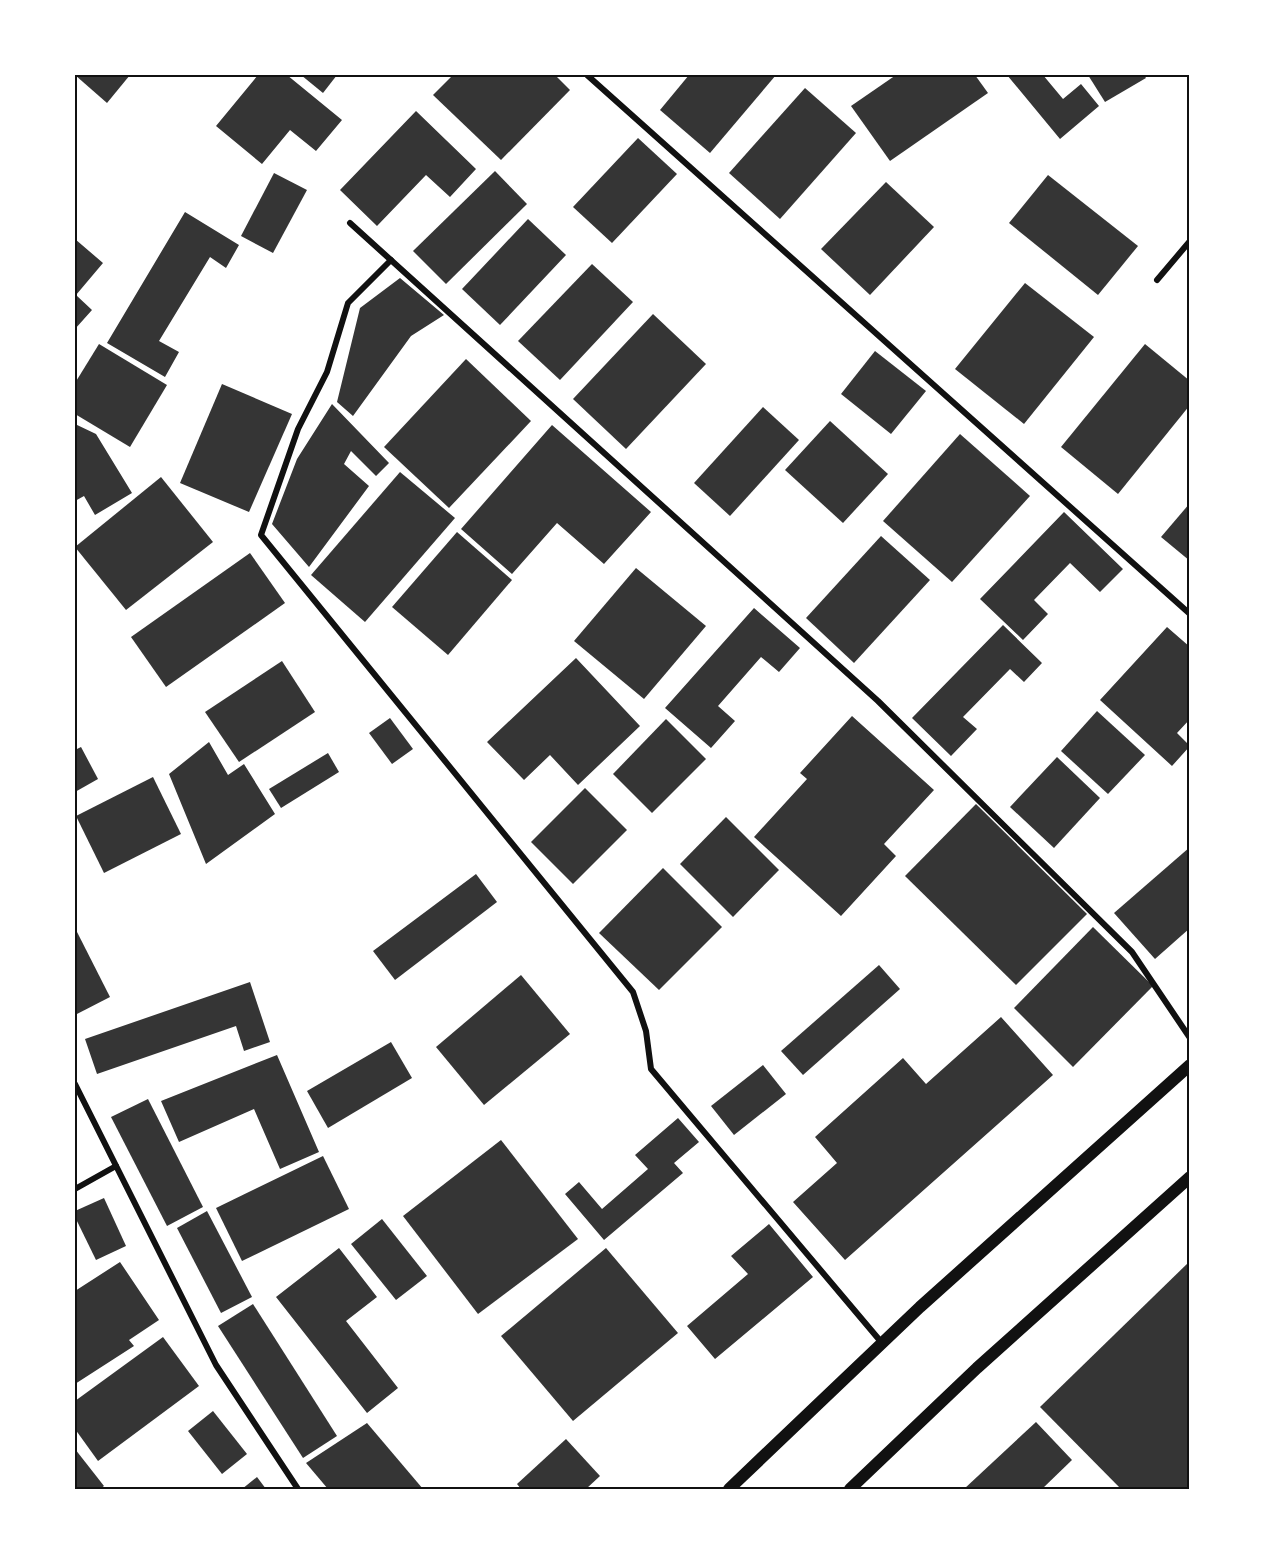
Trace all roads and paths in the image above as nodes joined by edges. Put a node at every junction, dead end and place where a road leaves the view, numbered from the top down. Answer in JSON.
{"nodes":[{"id":1,"x":587,"y":75,"type":"edge"},
{"id":2,"x":350,"y":223,"type":"dead end"},
{"id":3,"x":1190,"y":241,"type":"edge"},
{"id":4,"x":391,"y":260,"type":"junction"},
{"id":5,"x":1157,"y":280,"type":"dead end"},
{"id":6,"x":1190,"y":614,"type":"edge"},
{"id":7,"x":1190,"y":1038,"type":"edge"},
{"id":8,"x":1190,"y":1065,"type":"edge"},
{"id":9,"x":75,"y":1084,"type":"edge"},
{"id":10,"x":116,"y":1166,"type":"junction"},
{"id":11,"x":1190,"y":1176,"type":"edge"},
{"id":12,"x":75,"y":1189,"type":"edge"},
{"id":13,"x":882,"y":1342,"type":"junction"},
{"id":14,"x":298,"y":1489,"type":"edge"},
{"id":15,"x":729,"y":1489,"type":"edge"},
{"id":16,"x":850,"y":1489,"type":"edge"}],
"edges":[{"from":1,"to":6,"type":"street"},
{"from":2,"to":4,"type":"street"},
{"from":3,"to":5,"type":"street"},
{"from":4,"to":7,"type":"street"},
{"from":4,"to":13,"type":"street"},
{"from":8,"to":13,"type":"main road"},
{"from":9,"to":10,"type":"street"},
{"from":10,"to":12,"type":"street"},
{"from":10,"to":14,"type":"street"},
{"from":11,"to":16,"type":"main road"},
{"from":13,"to":15,"type":"main road"}]}
